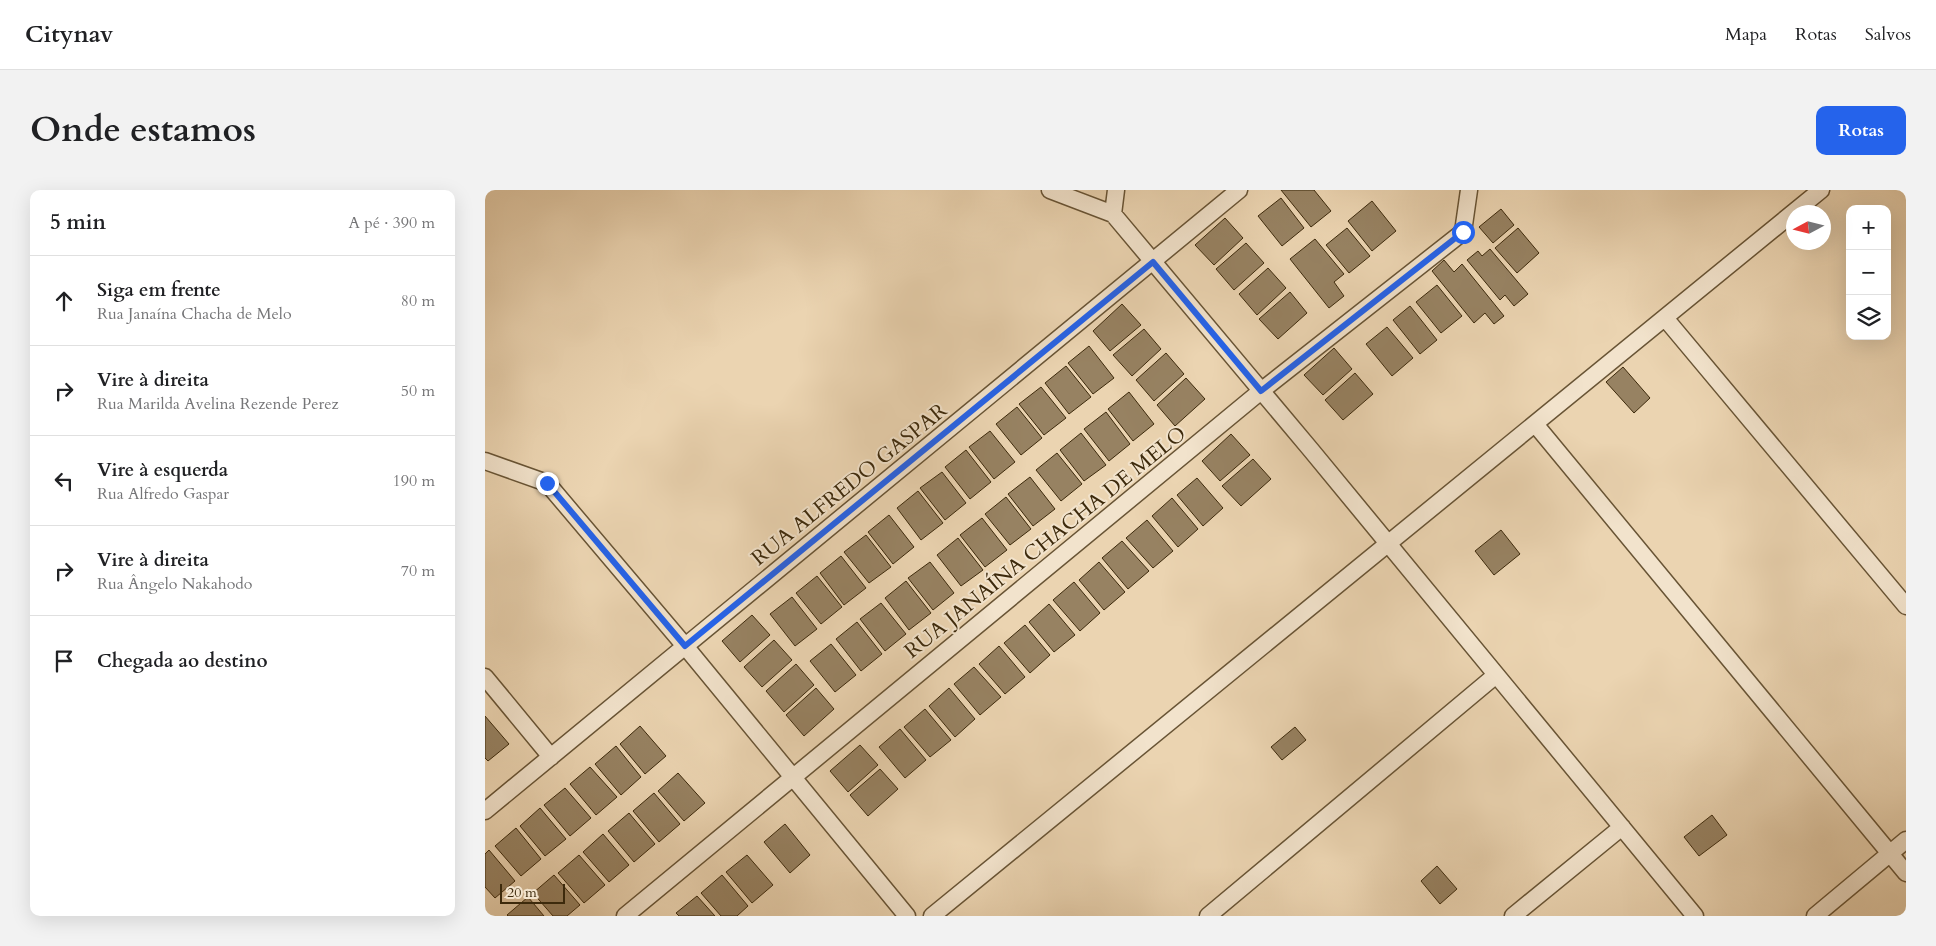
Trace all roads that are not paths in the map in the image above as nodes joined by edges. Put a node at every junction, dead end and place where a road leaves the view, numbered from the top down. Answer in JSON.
{"nodes":[{"id":1,"x":1050,"y":190,"type":"edge"},
{"id":2,"x":1117,"y":190,"type":"edge"},
{"id":3,"x":1239,"y":190,"type":"edge"},
{"id":4,"x":1469,"y":190,"type":"edge"},
{"id":5,"x":1821,"y":190,"type":"edge"},
{"id":6,"x":1113,"y":214,"type":"junction"},
{"id":7,"x":1153,"y":262,"type":"junction"},
{"id":8,"x":1665,"y":318,"type":"junction"},
{"id":9,"x":1261,"y":391,"type":"junction"},
{"id":10,"x":1535,"y":424,"type":"junction"},
{"id":11,"x":485,"y":461,"type":"edge"},
{"id":12,"x":1388,"y":544,"type":"junction"},
{"id":13,"x":1906,"y":606,"type":"edge"},
{"id":14,"x":685,"y":646,"type":"junction"},
{"id":15,"x":1496,"y":675,"type":"junction"},
{"id":16,"x":485,"y":677,"type":"edge"},
{"id":17,"x":551,"y":757,"type":"junction"},
{"id":18,"x":792,"y":777,"type":"junction"},
{"id":19,"x":485,"y":811,"type":"edge"},
{"id":20,"x":1622,"y":827,"type":"junction"},
{"id":21,"x":1906,"y":840,"type":"edge"},
{"id":22,"x":1890,"y":854,"type":"junction"},
{"id":23,"x":1906,"y":873,"type":"edge"},
{"id":24,"x":625,"y":916,"type":"edge"},
{"id":25,"x":907,"y":916,"type":"edge"},
{"id":26,"x":933,"y":916,"type":"edge"},
{"id":27,"x":1208,"y":916,"type":"edge"},
{"id":28,"x":1513,"y":916,"type":"edge"},
{"id":29,"x":1695,"y":916,"type":"edge"},
{"id":30,"x":1815,"y":916,"type":"edge"}],
"edges":[{"from":1,"to":6,"type":"street"},
{"from":2,"to":6,"type":"street"},
{"from":3,"to":7,"type":"street","name":"RUA ALFREDO GASPAR"},
{"from":4,"to":9,"type":"street","name":"RUA JANAÍNA CHACHA DE MELO"},
{"from":5,"to":8,"type":"street"},
{"from":6,"to":7,"type":"street"},
{"from":7,"to":9,"type":"street"},
{"from":7,"to":14,"type":"street","name":"RUA ALFREDO GASPAR"},
{"from":8,"to":10,"type":"street"},
{"from":8,"to":13,"type":"street"},
{"from":9,"to":12,"type":"street"},
{"from":9,"to":18,"type":"street","name":"RUA JANAÍNA CHACHA DE MELO"},
{"from":10,"to":12,"type":"street"},
{"from":10,"to":22,"type":"street"},
{"from":11,"to":14,"type":"street"},
{"from":12,"to":15,"type":"street"},
{"from":12,"to":26,"type":"street"},
{"from":14,"to":17,"type":"street","name":"RUA ALFREDO GASPAR"},
{"from":14,"to":18,"type":"street"},
{"from":15,"to":20,"type":"street"},
{"from":15,"to":27,"type":"street"},
{"from":16,"to":17,"type":"street"},
{"from":17,"to":19,"type":"street","name":"RUA ALFREDO GASPAR"},
{"from":18,"to":24,"type":"street","name":"RUA JANAÍNA CHACHA DE MELO"},
{"from":18,"to":25,"type":"street"},
{"from":20,"to":28,"type":"street"},
{"from":20,"to":29,"type":"street"},
{"from":21,"to":22,"type":"street"},
{"from":22,"to":23,"type":"street"},
{"from":22,"to":30,"type":"street"}]}
